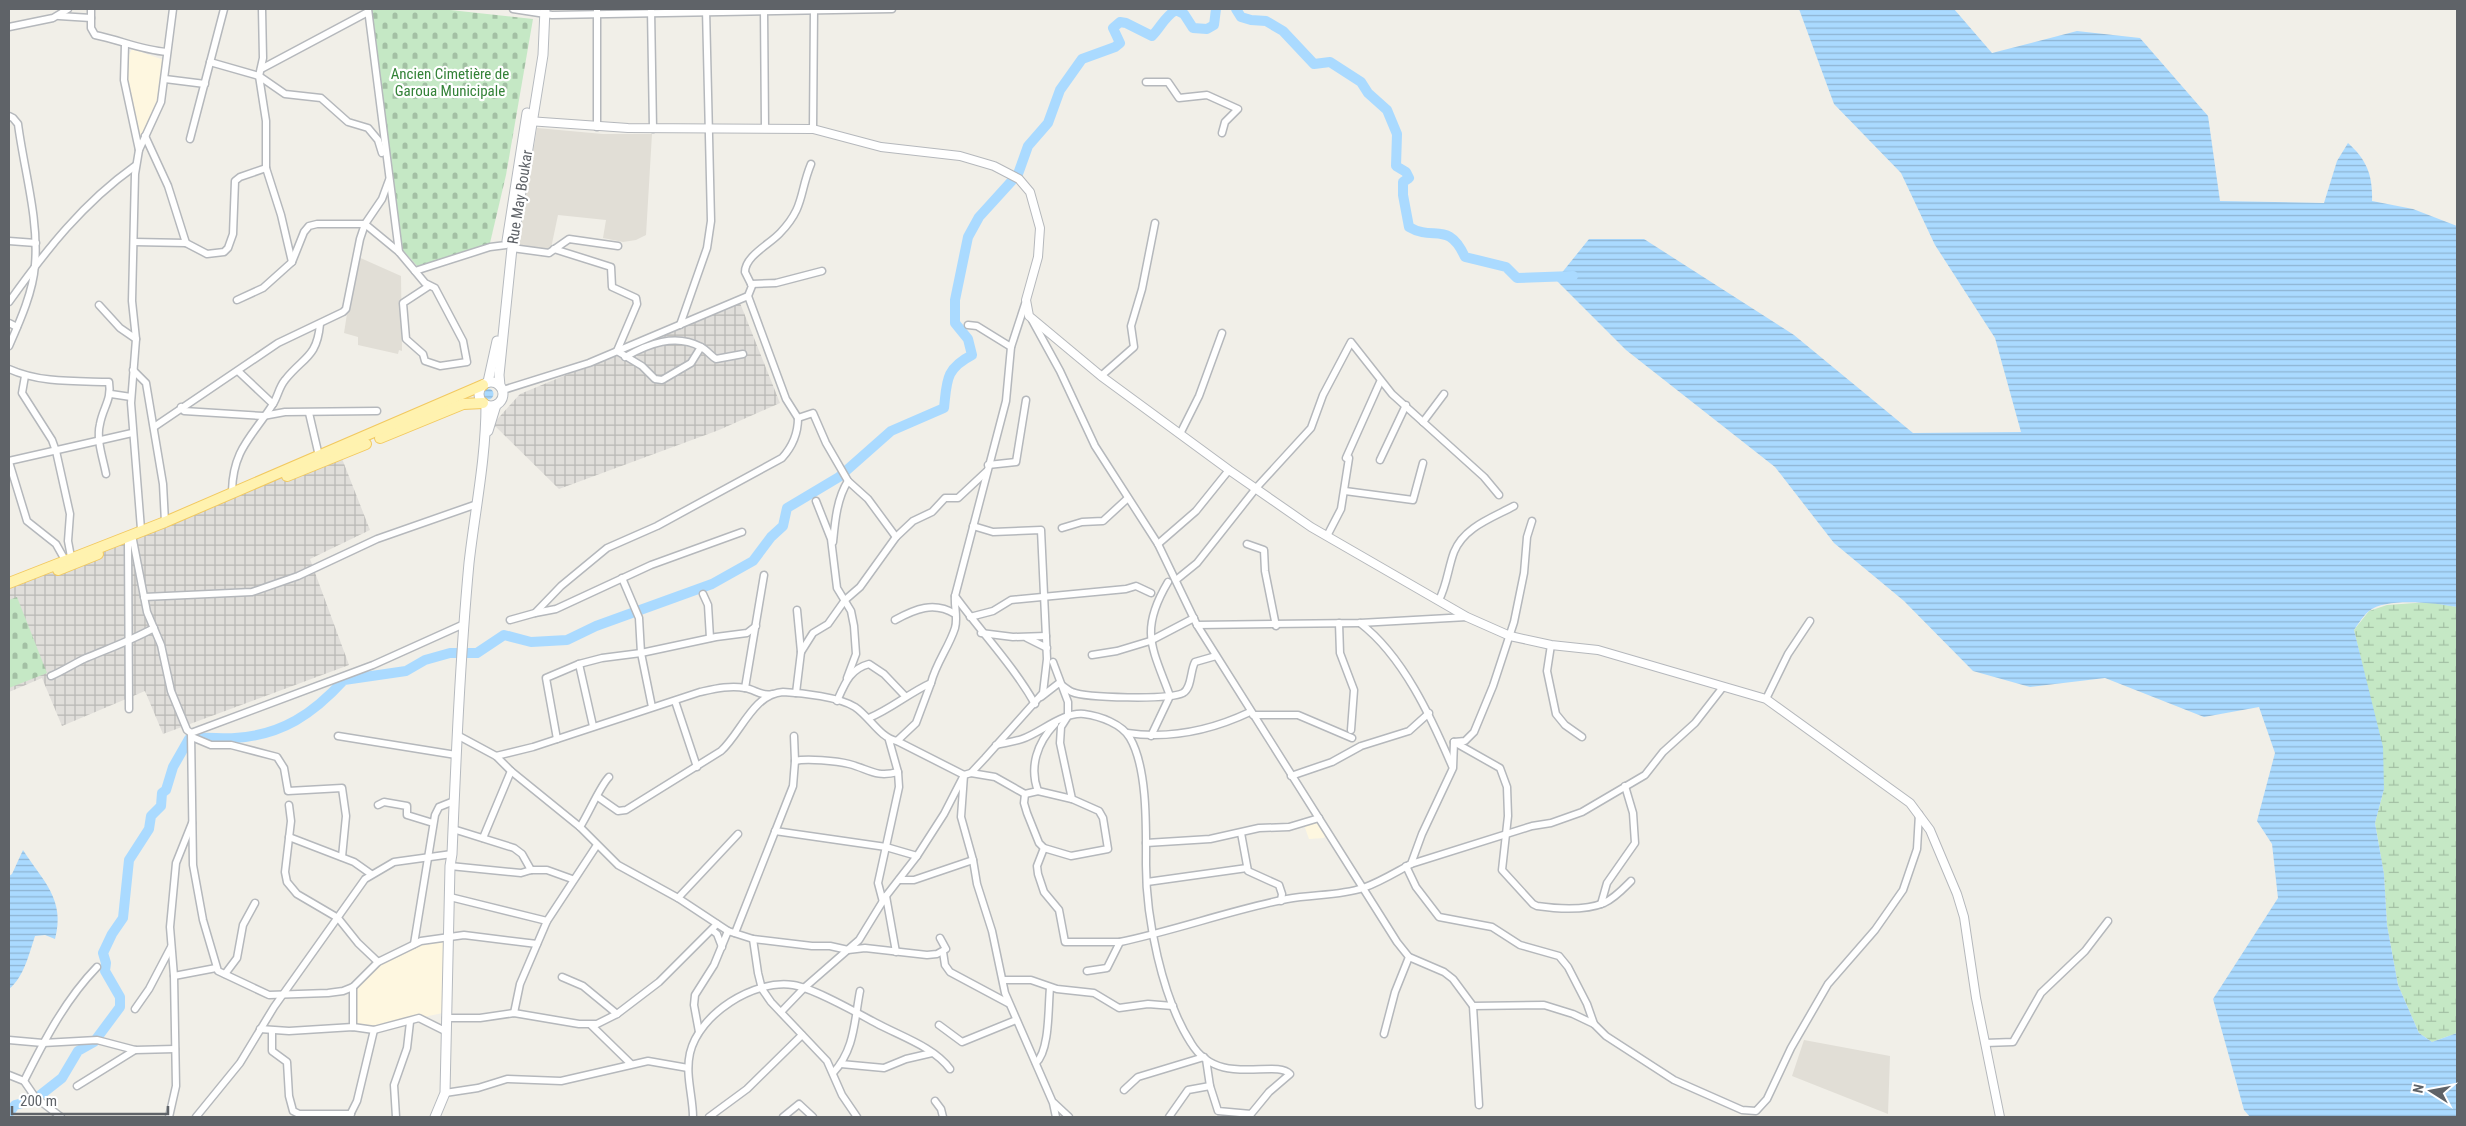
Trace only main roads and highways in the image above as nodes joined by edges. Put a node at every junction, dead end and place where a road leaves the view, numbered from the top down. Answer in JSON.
{"nodes":[{"id":1,"x":542,"y":12,"type":"edge"},
{"id":2,"x":509,"y":246,"type":"junction"},
{"id":3,"x":486,"y":383,"type":"junction"},
{"id":4,"x":502,"y":388,"type":"junction"},
{"id":5,"x":484,"y":404,"type":"junction"},
{"id":6,"x":496,"y":405,"type":"junction"},
{"id":7,"x":486,"y":439,"type":"junction"},
{"id":8,"x":9,"y":583,"type":"edge"},
{"id":9,"x":9,"y":590,"type":"edge"},
{"id":10,"x":435,"y":1117,"type":"edge"}],
"edges":[{"from":1,"to":2,"type":"main road","name":"Rue May Boukar"},
{"from":2,"to":3,"type":"main road","name":"Rue May Boukar"},
{"from":2,"to":4,"type":"main road","name":"Rue May Boukar"},
{"from":3,"to":4,"type":"main road"},
{"from":3,"to":5,"type":"main road"},
{"from":3,"to":8,"type":"main road"},
{"from":4,"to":6,"type":"main road"},
{"from":5,"to":6,"type":"main road"},
{"from":5,"to":7,"type":"main road"},
{"from":5,"to":9,"type":"main road"},
{"from":6,"to":7,"type":"main road"},
{"from":7,"to":10,"type":"main road"}]}
